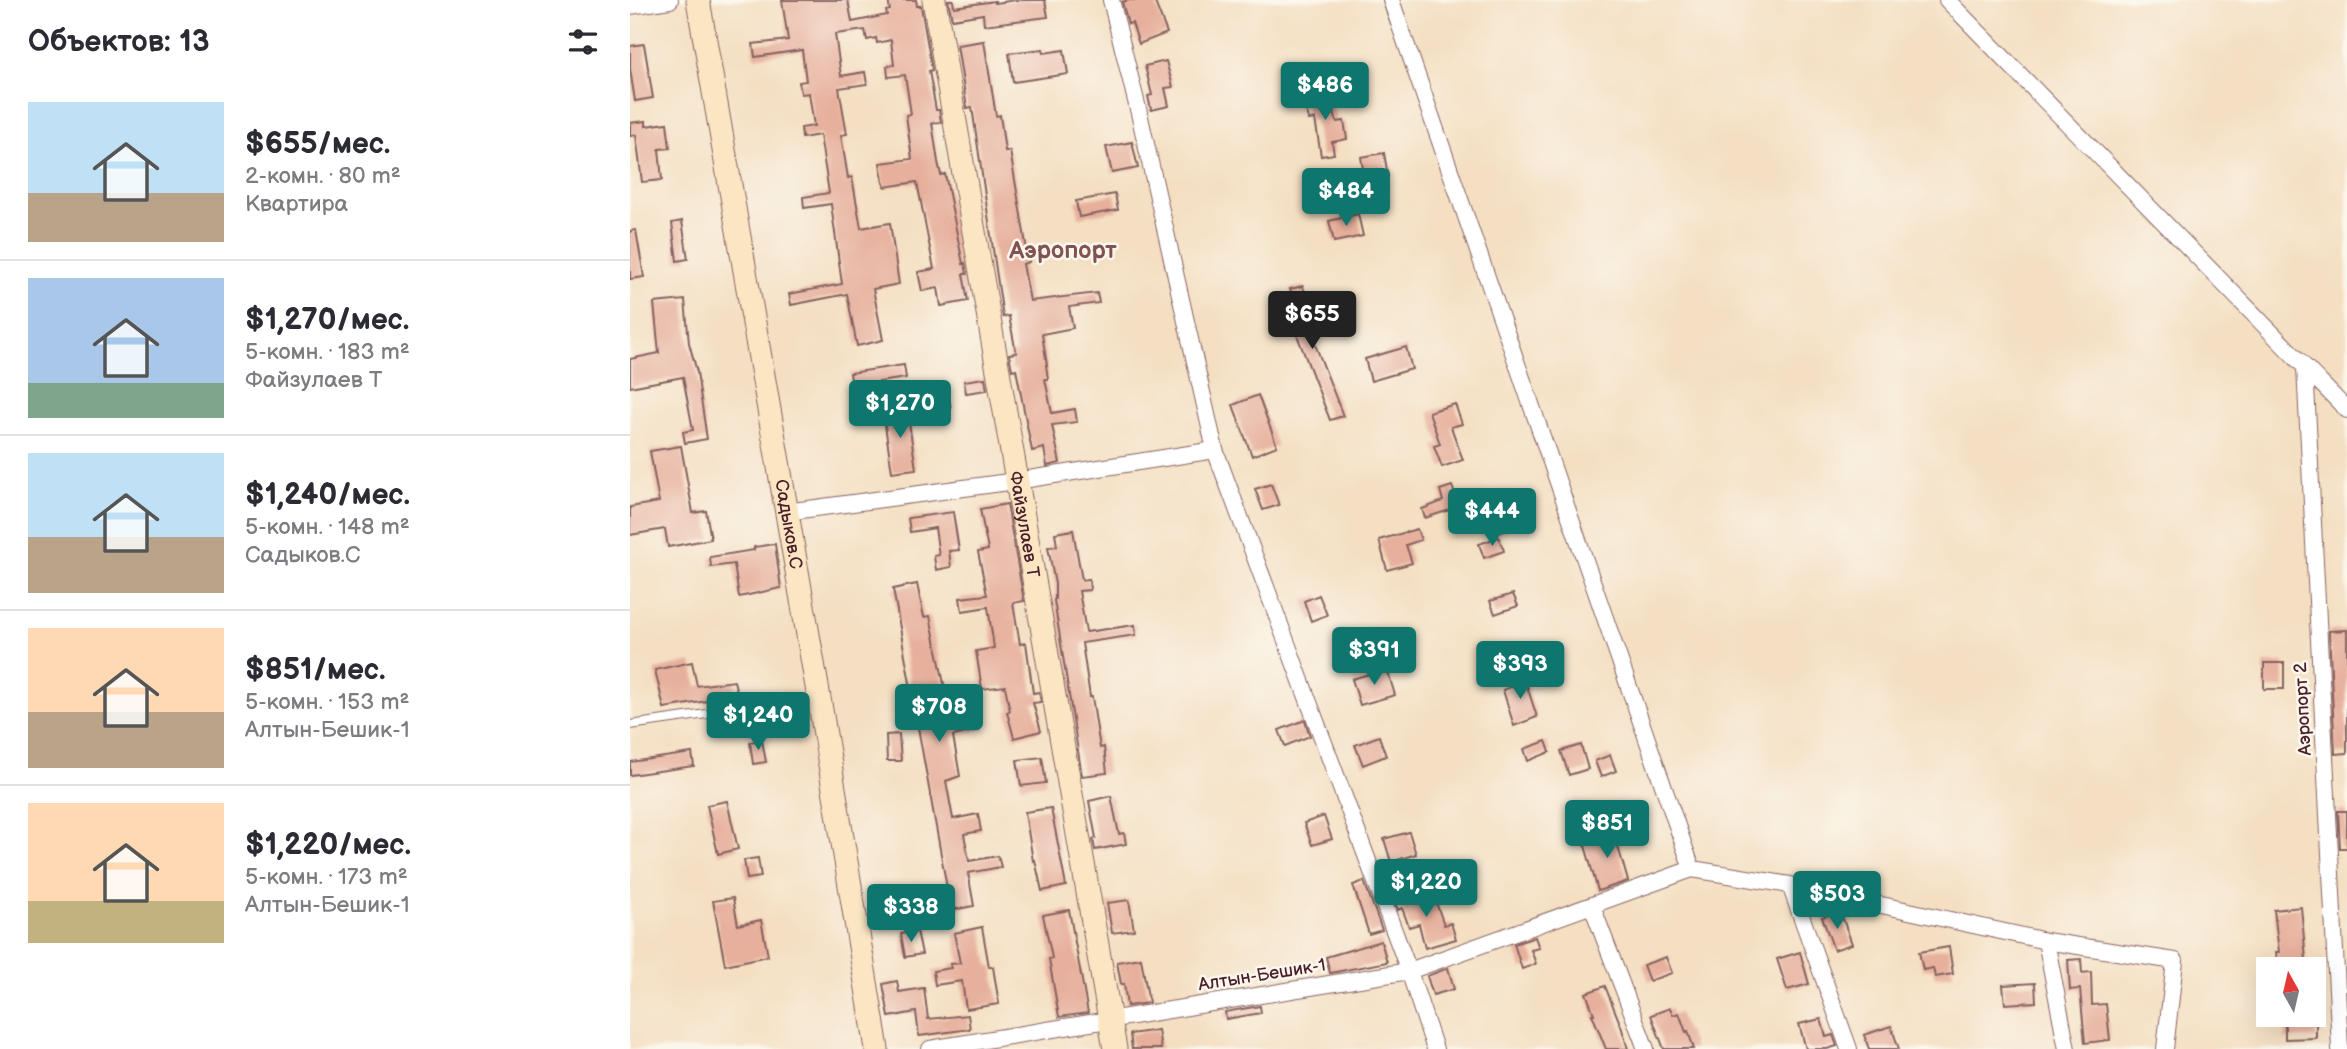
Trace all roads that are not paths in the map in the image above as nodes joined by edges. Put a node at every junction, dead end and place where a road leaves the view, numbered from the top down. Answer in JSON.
{"nodes":[{"id":1,"x":670,"y":0,"type":"edge"},
{"id":2,"x":698,"y":0,"type":"edge"},
{"id":3,"x":934,"y":0,"type":"edge"},
{"id":4,"x":1111,"y":0,"type":"edge"},
{"id":5,"x":1391,"y":0,"type":"edge"},
{"id":6,"x":1947,"y":0,"type":"edge"},
{"id":7,"x":630,"y":6,"type":"edge"},
{"id":8,"x":2305,"y":367,"type":"junction"},
{"id":9,"x":2347,"y":410,"type":"edge"},
{"id":10,"x":1215,"y":450,"type":"junction"},
{"id":11,"x":1016,"y":481,"type":"junction"},
{"id":12,"x":786,"y":512,"type":"junction"},
{"id":13,"x":819,"y":698,"type":"junction"},
{"id":14,"x":630,"y":725,"type":"edge"},
{"id":15,"x":1692,"y":869,"type":"junction"},
{"id":16,"x":1790,"y":885,"type":"junction"},
{"id":17,"x":1592,"y":906,"type":"junction"},
{"id":18,"x":2046,"y":941,"type":"junction"},
{"id":19,"x":1409,"y":971,"type":"junction"},
{"id":20,"x":1111,"y":1019,"type":"junction"},
{"id":21,"x":877,"y":1049,"type":"edge"},
{"id":22,"x":930,"y":1049,"type":"edge"},
{"id":23,"x":1115,"y":1049,"type":"edge"},
{"id":24,"x":1435,"y":1049,"type":"edge"},
{"id":25,"x":1646,"y":1049,"type":"edge"},
{"id":26,"x":1849,"y":1049,"type":"edge"},
{"id":27,"x":2067,"y":1049,"type":"edge"},
{"id":28,"x":2165,"y":1049,"type":"edge"},
{"id":29,"x":2340,"y":1049,"type":"edge"}],
"edges":[{"from":1,"to":7,"type":"street"},
{"from":2,"to":12,"type":"street","name":"Садыков.С"},
{"from":3,"to":11,"type":"street","name":"Файзулаев Т"},
{"from":4,"to":10,"type":"street"},
{"from":5,"to":15,"type":"street"},
{"from":6,"to":8,"type":"street"},
{"from":8,"to":9,"type":"street"},
{"from":8,"to":29,"type":"street","name":"Аэропорт 2"},
{"from":10,"to":11,"type":"street"},
{"from":10,"to":19,"type":"street"},
{"from":11,"to":12,"type":"street"},
{"from":11,"to":20,"type":"street","name":"Файзулаев Т"},
{"from":12,"to":13,"type":"street","name":"Садыков.С"},
{"from":13,"to":14,"type":"lane"},
{"from":13,"to":21,"type":"street","name":"Садыков.С"},
{"from":15,"to":16,"type":"street"},
{"from":15,"to":17,"type":"street","name":"Алтын-Бешик-1"},
{"from":16,"to":18,"type":"street"},
{"from":16,"to":26,"type":"street"},
{"from":17,"to":19,"type":"street","name":"Алтын-Бешик-1"},
{"from":17,"to":25,"type":"street"},
{"from":18,"to":27,"type":"street"},
{"from":18,"to":28,"type":"street"},
{"from":19,"to":20,"type":"street","name":"Алтын-Бешик-1"},
{"from":19,"to":24,"type":"street"},
{"from":20,"to":22,"type":"street","name":"Алтын-Бешик-1"},
{"from":20,"to":23,"type":"street","name":"Файзулаев Т"}]}
